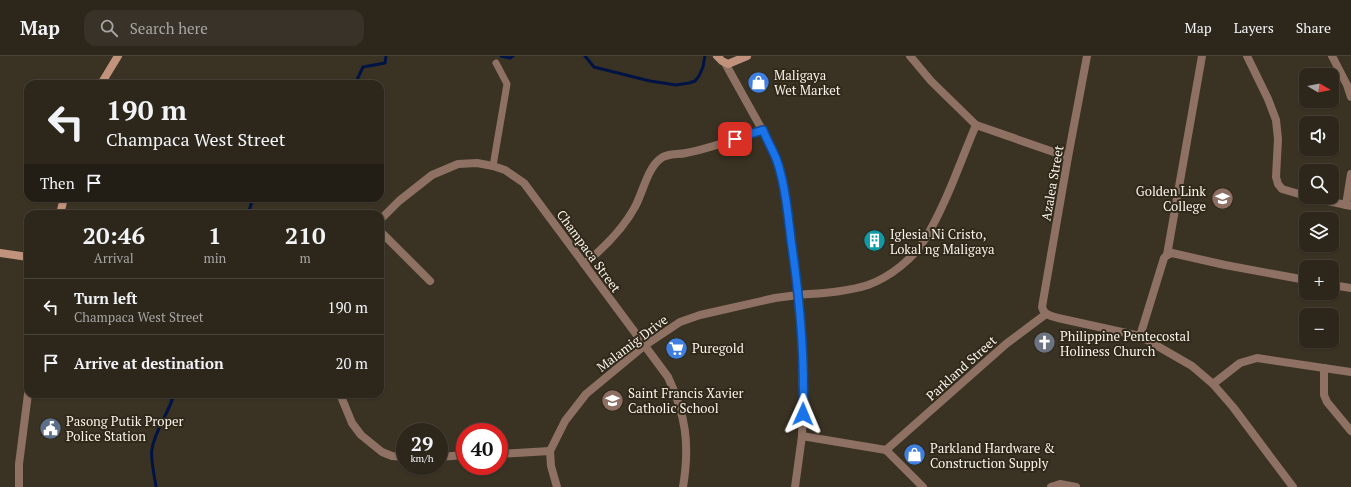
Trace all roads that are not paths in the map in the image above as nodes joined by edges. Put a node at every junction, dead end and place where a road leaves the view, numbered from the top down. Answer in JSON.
{"nodes":[{"id":1,"x":118,"y":56,"type":"edge"},
{"id":2,"x":717,"y":56,"type":"edge"},
{"id":3,"x":747,"y":56,"type":"edge"},
{"id":4,"x":910,"y":56,"type":"edge"},
{"id":5,"x":1087,"y":56,"type":"edge"},
{"id":6,"x":1202,"y":56,"type":"edge"},
{"id":7,"x":1247,"y":56,"type":"edge"},
{"id":8,"x":1332,"y":56,"type":"edge"},
{"id":9,"x":496,"y":63,"type":"dead end"},
{"id":10,"x":725,"y":63,"type":"junction"},
{"id":11,"x":103,"y":80,"type":"edge"},
{"id":12,"x":1351,"y":97,"type":"edge"},
{"id":13,"x":976,"y":125,"type":"junction"},
{"id":14,"x":763,"y":130,"type":"junction"},
{"id":15,"x":1068,"y":157,"type":"junction"},
{"id":16,"x":493,"y":166,"type":"junction"},
{"id":17,"x":1351,"y":174,"type":"edge"},
{"id":18,"x":1299,"y":194,"type":"edge"},
{"id":19,"x":1348,"y":205,"type":"edge"},
{"id":20,"x":384,"y":216,"type":"edge"},
{"id":21,"x":384,"y":235,"type":"edge"},
{"id":22,"x":0,"y":253,"type":"edge"},
{"id":23,"x":1167,"y":255,"type":"junction"},
{"id":24,"x":24,"y":256,"type":"edge"},
{"id":25,"x":584,"y":264,"type":"junction"},
{"id":26,"x":1299,"y":279,"type":"edge"},
{"id":27,"x":430,"y":282,"type":"dead end"},
{"id":28,"x":1339,"y":286,"type":"edge"},
{"id":29,"x":1351,"y":288,"type":"edge"},
{"id":30,"x":798,"y":295,"type":"junction"},
{"id":31,"x":1046,"y":314,"type":"junction"},
{"id":32,"x":1140,"y":336,"type":"junction"},
{"id":33,"x":644,"y":346,"type":"junction"},
{"id":34,"x":1324,"y":368,"type":"junction"},
{"id":35,"x":1351,"y":372,"type":"edge"},
{"id":36,"x":1213,"y":384,"type":"junction"},
{"id":37,"x":27,"y":398,"type":"edge"},
{"id":38,"x":342,"y":398,"type":"edge"},
{"id":39,"x":1351,"y":431,"type":"edge"},
{"id":40,"x":802,"y":436,"type":"junction"},
{"id":41,"x":886,"y":450,"type":"junction"},
{"id":42,"x":550,"y":452,"type":"junction"},
{"id":43,"x":508,"y":454,"type":"edge"},
{"id":44,"x":396,"y":456,"type":"edge"},
{"id":45,"x":19,"y":487,"type":"edge"},
{"id":46,"x":557,"y":487,"type":"edge"},
{"id":47,"x":682,"y":487,"type":"edge"},
{"id":48,"x":796,"y":487,"type":"edge"},
{"id":49,"x":923,"y":487,"type":"edge"},
{"id":50,"x":1050,"y":487,"type":"edge"},
{"id":51,"x":1076,"y":487,"type":"edge"},
{"id":52,"x":1293,"y":487,"type":"edge"}],
"edges":[{"from":1,"to":11,"type":"main road"},
{"from":2,"to":10,"type":"main road"},
{"from":3,"to":10,"type":"main road"},
{"from":4,"to":13,"type":"street"},
{"from":5,"to":15,"type":"street","name":"Azalea Street"},
{"from":6,"to":23,"type":"street"},
{"from":7,"to":18,"type":"street"},
{"from":8,"to":12,"type":"street"},
{"from":9,"to":16,"type":"street"},
{"from":10,"to":14,"type":"street"},
{"from":13,"to":15,"type":"street"},
{"from":13,"to":30,"type":"street","name":"Malamig Drive"},
{"from":14,"to":25,"type":"street"},
{"from":14,"to":30,"type":"street"},
{"from":15,"to":31,"type":"street","name":"Azalea Street"},
{"from":16,"to":20,"type":"street","name":"Champaca Street"},
{"from":16,"to":25,"type":"street","name":"Champaca Street"},
{"from":17,"to":19,"type":"street"},
{"from":21,"to":27,"type":"street"},
{"from":22,"to":24,"type":"main road"},
{"from":23,"to":26,"type":"street"},
{"from":23,"to":32,"type":"street"},
{"from":25,"to":33,"type":"street","name":"Champaca Street"},
{"from":28,"to":29,"type":"street"},
{"from":30,"to":33,"type":"street","name":"Malamig Drive"},
{"from":30,"to":40,"type":"street"},
{"from":31,"to":32,"type":"street"},
{"from":31,"to":41,"type":"street","name":"Parkland Street"},
{"from":32,"to":36,"type":"street"},
{"from":33,"to":42,"type":"street","name":"Malamig Drive"},
{"from":33,"to":47,"type":"street","name":"Champaca Street"},
{"from":34,"to":35,"type":"street"},
{"from":34,"to":36,"type":"street"},
{"from":34,"to":39,"type":"street"},
{"from":36,"to":52,"type":"street"},
{"from":37,"to":45,"type":"street"},
{"from":38,"to":44,"type":"street"},
{"from":40,"to":41,"type":"street"},
{"from":40,"to":48,"type":"street"},
{"from":41,"to":49,"type":"street"},
{"from":42,"to":43,"type":"street"},
{"from":42,"to":46,"type":"street"},
{"from":50,"to":51,"type":"street"}]}
